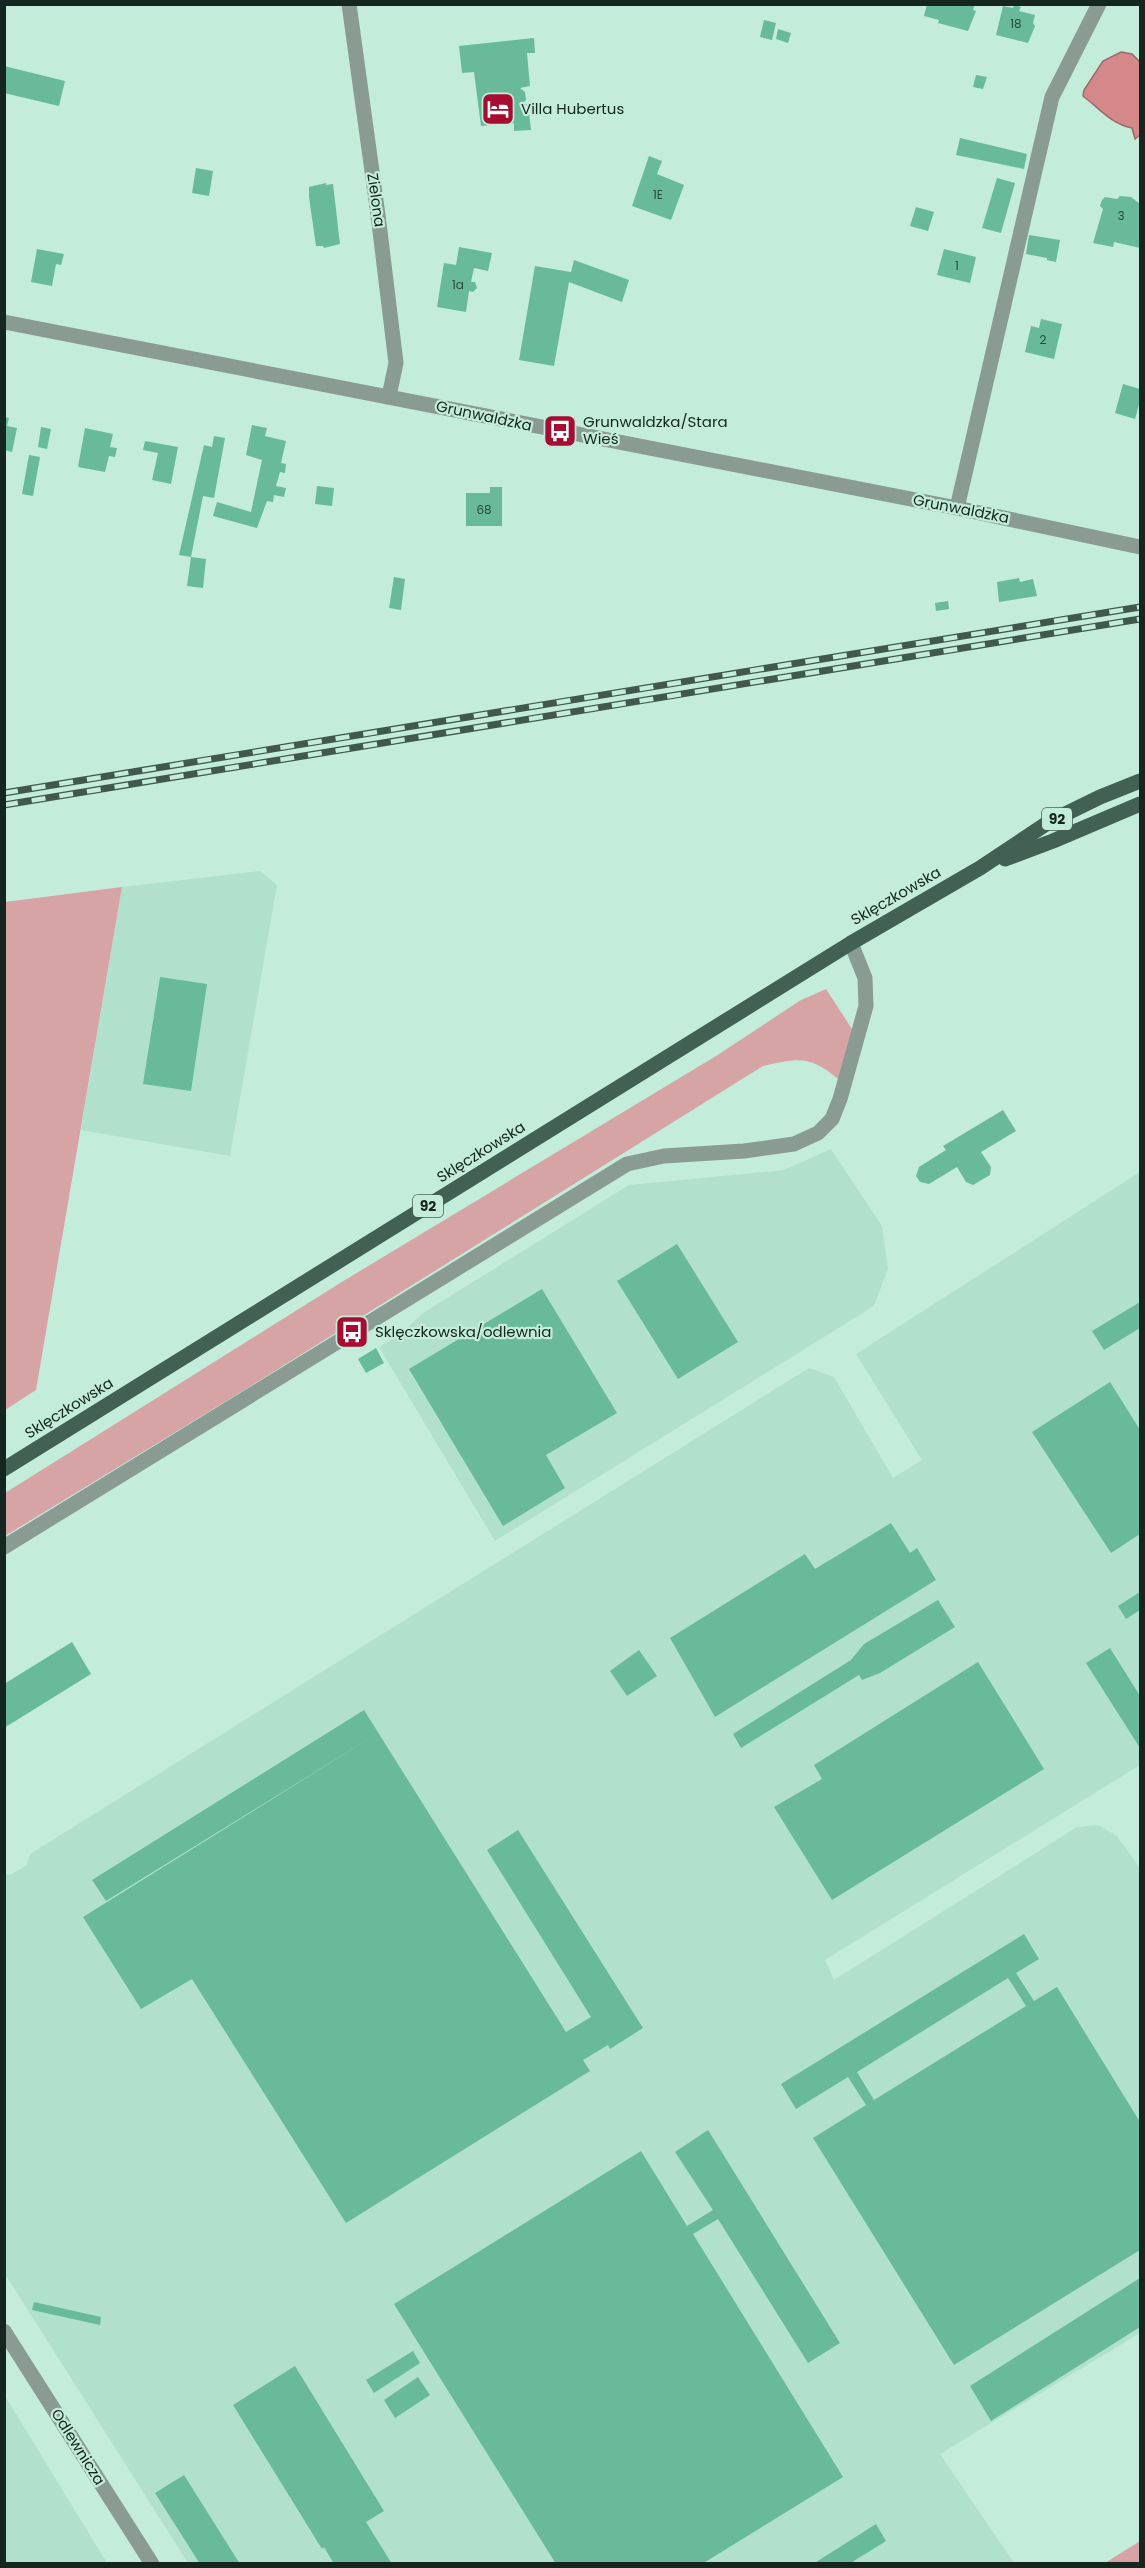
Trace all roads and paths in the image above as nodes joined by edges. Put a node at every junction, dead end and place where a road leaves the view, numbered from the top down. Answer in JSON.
{"nodes":[{"id":1,"x":349,"y":4,"type":"edge"},
{"id":2,"x":1099,"y":4,"type":"edge"},
{"id":3,"x":4,"y":322,"type":"edge"},
{"id":4,"x":389,"y":396,"type":"junction"},
{"id":5,"x":957,"y":508,"type":"junction"},
{"id":6,"x":1140,"y":547,"type":"edge"},
{"id":7,"x":1140,"y":781,"type":"edge"},
{"id":8,"x":1140,"y":804,"type":"edge"},
{"id":9,"x":980,"y":868,"type":"junction"},
{"id":10,"x":851,"y":943,"type":"junction"},
{"id":11,"x":4,"y":1469,"type":"edge"},
{"id":12,"x":4,"y":1547,"type":"edge"},
{"id":13,"x":4,"y":2331,"type":"edge"},
{"id":14,"x":153,"y":2564,"type":"edge"}],
"edges":[{"from":1,"to":4,"type":"street","name":"Zielona"},
{"from":2,"to":5,"type":"street"},
{"from":3,"to":4,"type":"street","name":"Grunwaldzka"},
{"from":4,"to":5,"type":"street","name":"Grunwaldzka"},
{"from":5,"to":6,"type":"street","name":"Grunwaldzka"},
{"from":7,"to":9,"type":"main road","name":"Sklęczkowska","number":"92"},
{"from":8,"to":9,"type":"main road","name":"Sklęczkowska","number":"92"},
{"from":9,"to":10,"type":"main road","name":"Sklęczkowska","number":"92"},
{"from":10,"to":11,"type":"main road","name":"Sklęczkowska","number":"92"},
{"from":10,"to":12,"type":"street"},
{"from":13,"to":14,"type":"street","name":"Odlewnicza"}]}
